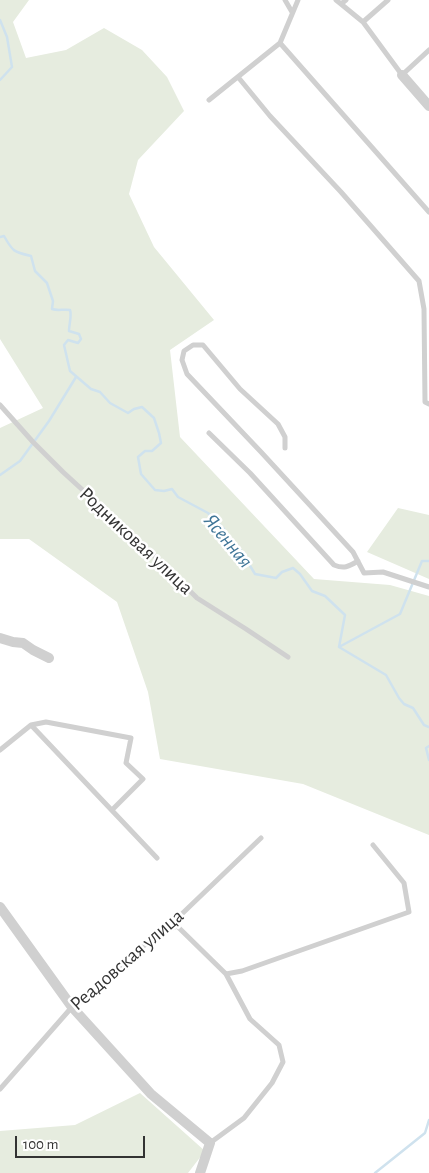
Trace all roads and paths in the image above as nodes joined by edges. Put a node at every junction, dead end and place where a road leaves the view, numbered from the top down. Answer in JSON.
{"nodes":[{"id":1,"x":285,"y":0,"type":"edge"},
{"id":2,"x":298,"y":0,"type":"edge"},
{"id":3,"x":336,"y":0,"type":"edge"},
{"id":4,"x":388,"y":0,"type":"edge"},
{"id":5,"x":343,"y":2,"type":"edge"},
{"id":6,"x":292,"y":12,"type":"junction"},
{"id":7,"x":363,"y":22,"type":"junction"},
{"id":8,"x":280,"y":44,"type":"junction"},
{"id":9,"x":429,"y":50,"type":"edge"},
{"id":10,"x":402,"y":75,"type":"junction"},
{"id":11,"x":238,"y":78,"type":"junction"},
{"id":12,"x":209,"y":100,"type":"dead end"},
{"id":13,"x":429,"y":106,"type":"edge"},
{"id":14,"x":429,"y":212,"type":"edge"},
{"id":15,"x":429,"y":404,"type":"edge"},
{"id":16,"x":0,"y":405,"type":"edge"},
{"id":17,"x":209,"y":433,"type":"dead end"},
{"id":18,"x":285,"y":448,"type":"dead end"},
{"id":19,"x":358,"y":561,"type":"junction"},
{"id":20,"x":429,"y":587,"type":"edge"},
{"id":21,"x":0,"y":638,"type":"edge"},
{"id":22,"x":288,"y":657,"type":"dead end"},
{"id":23,"x":49,"y":658,"type":"dead end"},
{"id":24,"x":31,"y":725,"type":"junction"},
{"id":25,"x":0,"y":750,"type":"edge"},
{"id":26,"x":112,"y":810,"type":"junction"},
{"id":27,"x":261,"y":838,"type":"dead end"},
{"id":28,"x":373,"y":845,"type":"dead end"},
{"id":29,"x":157,"y":858,"type":"dead end"},
{"id":30,"x":0,"y":906,"type":"edge"},
{"id":31,"x":163,"y":932,"type":"junction"},
{"id":32,"x":226,"y":974,"type":"junction"},
{"id":33,"x":72,"y":1007,"type":"junction"},
{"id":34,"x":0,"y":1089,"type":"edge"},
{"id":35,"x":210,"y":1143,"type":"junction"},
{"id":36,"x":200,"y":1173,"type":"edge"}],
"edges":[{"from":1,"to":6,"type":"lane"},
{"from":2,"to":6,"type":"lane"},
{"from":3,"to":5,"type":"lane"},
{"from":4,"to":7,"type":"lane"},
{"from":5,"to":7,"type":"lane"},
{"from":6,"to":8,"type":"lane"},
{"from":7,"to":10,"type":"lane"},
{"from":8,"to":11,"type":"lane"},
{"from":8,"to":14,"type":"lane"},
{"from":9,"to":10,"type":"lane"},
{"from":10,"to":13,"type":"street"},
{"from":11,"to":12,"type":"lane"},
{"from":11,"to":15,"type":"lane"},
{"from":16,"to":22,"type":"lane","name":"Родниковая улица"},
{"from":17,"to":19,"type":"lane"},
{"from":18,"to":19,"type":"lane"},
{"from":19,"to":20,"type":"lane"},
{"from":21,"to":23,"type":"street"},
{"from":24,"to":25,"type":"lane"},
{"from":24,"to":26,"type":"lane"},
{"from":24,"to":26,"type":"lane"},
{"from":26,"to":29,"type":"lane"},
{"from":27,"to":31,"type":"lane","name":"Реадовская улица"},
{"from":28,"to":32,"type":"lane"},
{"from":30,"to":33,"type":"street"},
{"from":31,"to":32,"type":"lane"},
{"from":31,"to":33,"type":"lane","name":"Реадовская улица"},
{"from":32,"to":35,"type":"lane"},
{"from":33,"to":34,"type":"lane","name":"Реадовская улица"},
{"from":33,"to":35,"type":"street"},
{"from":35,"to":36,"type":"street"}]}
